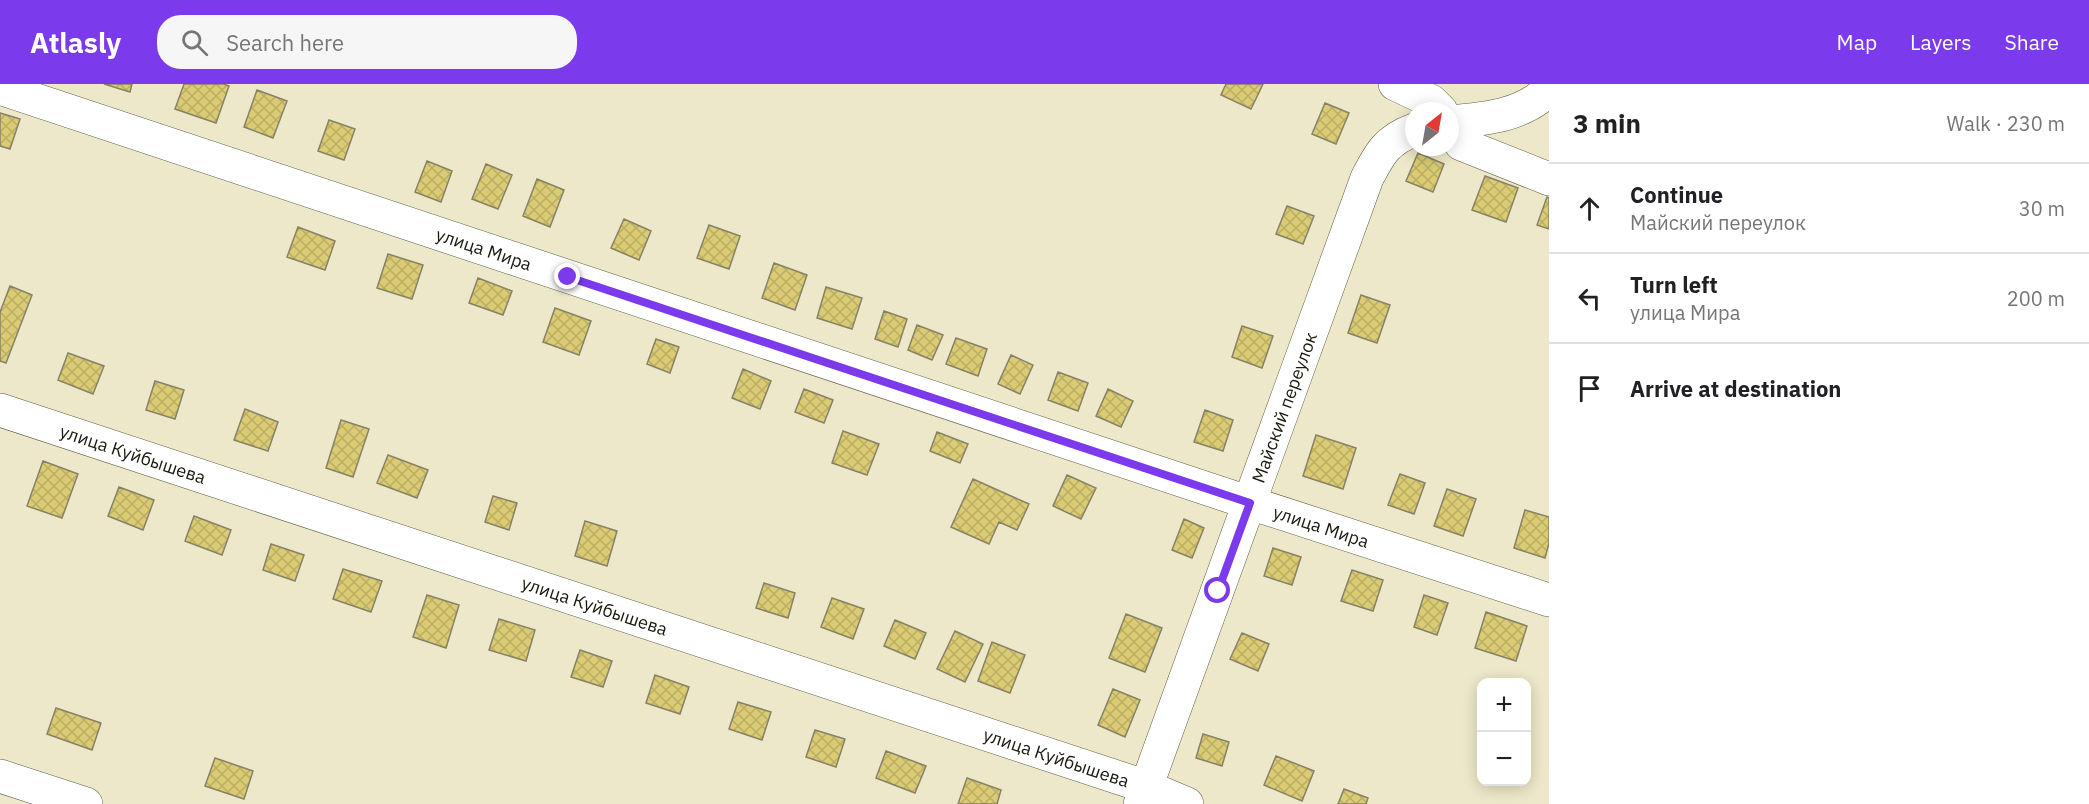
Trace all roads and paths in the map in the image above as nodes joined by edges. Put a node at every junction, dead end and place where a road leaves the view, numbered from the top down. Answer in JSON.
{"nodes":[{"id":1,"x":1395,"y":84,"type":"edge"},
{"id":2,"x":0,"y":88,"type":"edge"},
{"id":3,"x":1549,"y":89,"type":"edge"},
{"id":4,"x":1432,"y":102,"type":"edge"},
{"id":5,"x":1459,"y":119,"type":"edge"},
{"id":6,"x":1405,"y":133,"type":"edge"},
{"id":7,"x":1459,"y":140,"type":"edge"},
{"id":8,"x":1549,"y":179,"type":"edge"},
{"id":9,"x":0,"y":410,"type":"edge"},
{"id":10,"x":1250,"y":503,"type":"junction"},
{"id":11,"x":1549,"y":600,"type":"edge"},
{"id":12,"x":0,"y":776,"type":"edge"},
{"id":13,"x":1143,"y":796,"type":"edge"},
{"id":14,"x":86,"y":804,"type":"edge"},
{"id":15,"x":1187,"y":804,"type":"edge"}],
"edges":[{"from":1,"to":4,"type":"street"},
{"from":2,"to":10,"type":"street","name":"улица Мира"},
{"from":3,"to":5,"type":"street"},
{"from":6,"to":10,"type":"street","name":"Майский переулок"},
{"from":7,"to":8,"type":"street"},
{"from":9,"to":13,"type":"street","name":"улица Куйбышева"},
{"from":10,"to":11,"type":"street","name":"улица Мира"},
{"from":10,"to":13,"type":"street","name":"Майский переулок"},
{"from":12,"to":14,"type":"street"},
{"from":13,"to":15,"type":"street","name":"улица Куйбышева"}]}
